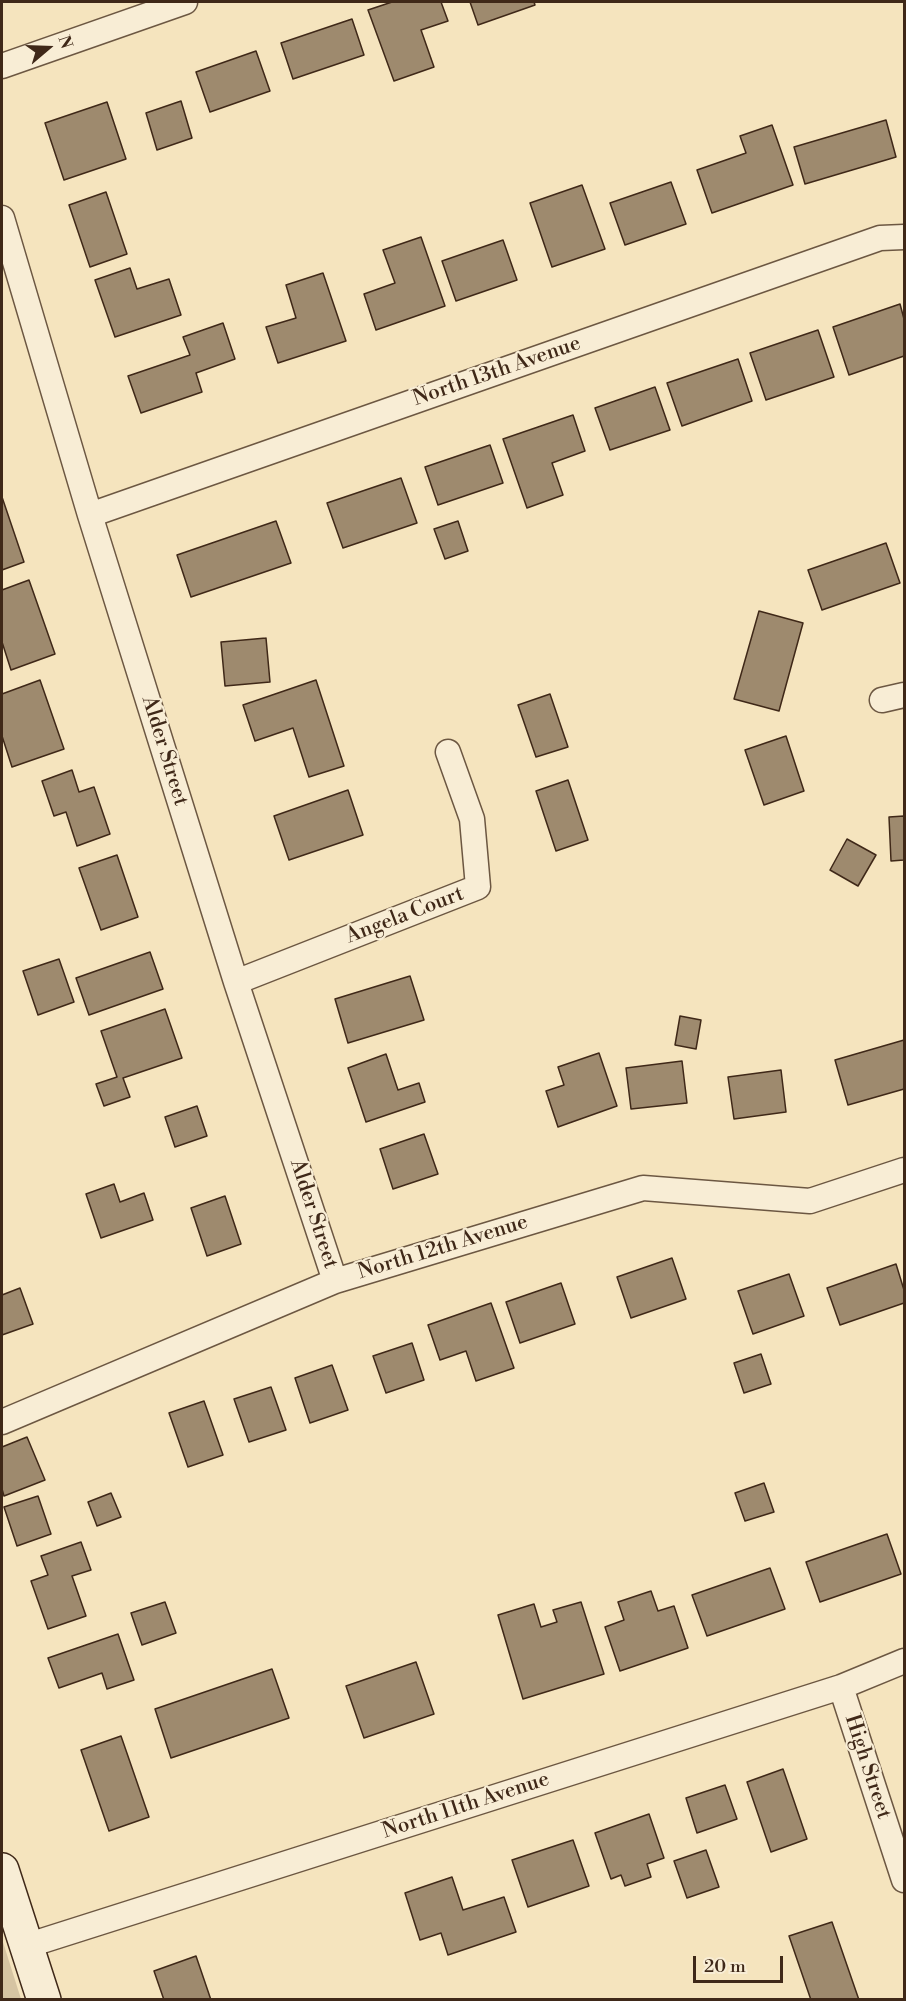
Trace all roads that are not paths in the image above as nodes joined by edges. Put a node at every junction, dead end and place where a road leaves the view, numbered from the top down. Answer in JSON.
{"nodes":[{"id":1,"x":185,"y":2,"type":"edge"},
{"id":2,"x":2,"y":66,"type":"edge"},
{"id":3,"x":2,"y":218,"type":"edge"},
{"id":4,"x":904,"y":237,"type":"edge"},
{"id":5,"x":90,"y":515,"type":"junction"},
{"id":6,"x":448,"y":752,"type":"dead end"},
{"id":7,"x":236,"y":982,"type":"junction"},
{"id":8,"x":904,"y":1170,"type":"edge"},
{"id":9,"x":335,"y":1281,"type":"junction"},
{"id":10,"x":2,"y":1422,"type":"edge"},
{"id":11,"x":904,"y":1661,"type":"edge"},
{"id":12,"x":841,"y":1687,"type":"junction"},
{"id":13,"x":2,"y":1870,"type":"edge"},
{"id":14,"x":904,"y":1880,"type":"edge"},
{"id":15,"x":26,"y":1946,"type":"junction"},
{"id":16,"x":44,"y":2000,"type":"edge"}],
"edges":[{"from":1,"to":2,"type":"street"},
{"from":3,"to":5,"type":"street","name":"Alder Street"},
{"from":4,"to":5,"type":"street","name":"North 13th Avenue"},
{"from":5,"to":7,"type":"street","name":"Alder Street"},
{"from":6,"to":7,"type":"street","name":"Angela Court"},
{"from":7,"to":9,"type":"street","name":"Alder Street"},
{"from":8,"to":9,"type":"street","name":"North 12th Avenue"},
{"from":9,"to":10,"type":"street","name":"North 12th Avenue"},
{"from":11,"to":12,"type":"street","name":"North 11th Avenue"},
{"from":12,"to":14,"type":"street","name":"High Street"},
{"from":12,"to":15,"type":"street","name":"North 11th Avenue"},
{"from":13,"to":15,"type":"street"},
{"from":15,"to":16,"type":"street"}]}
